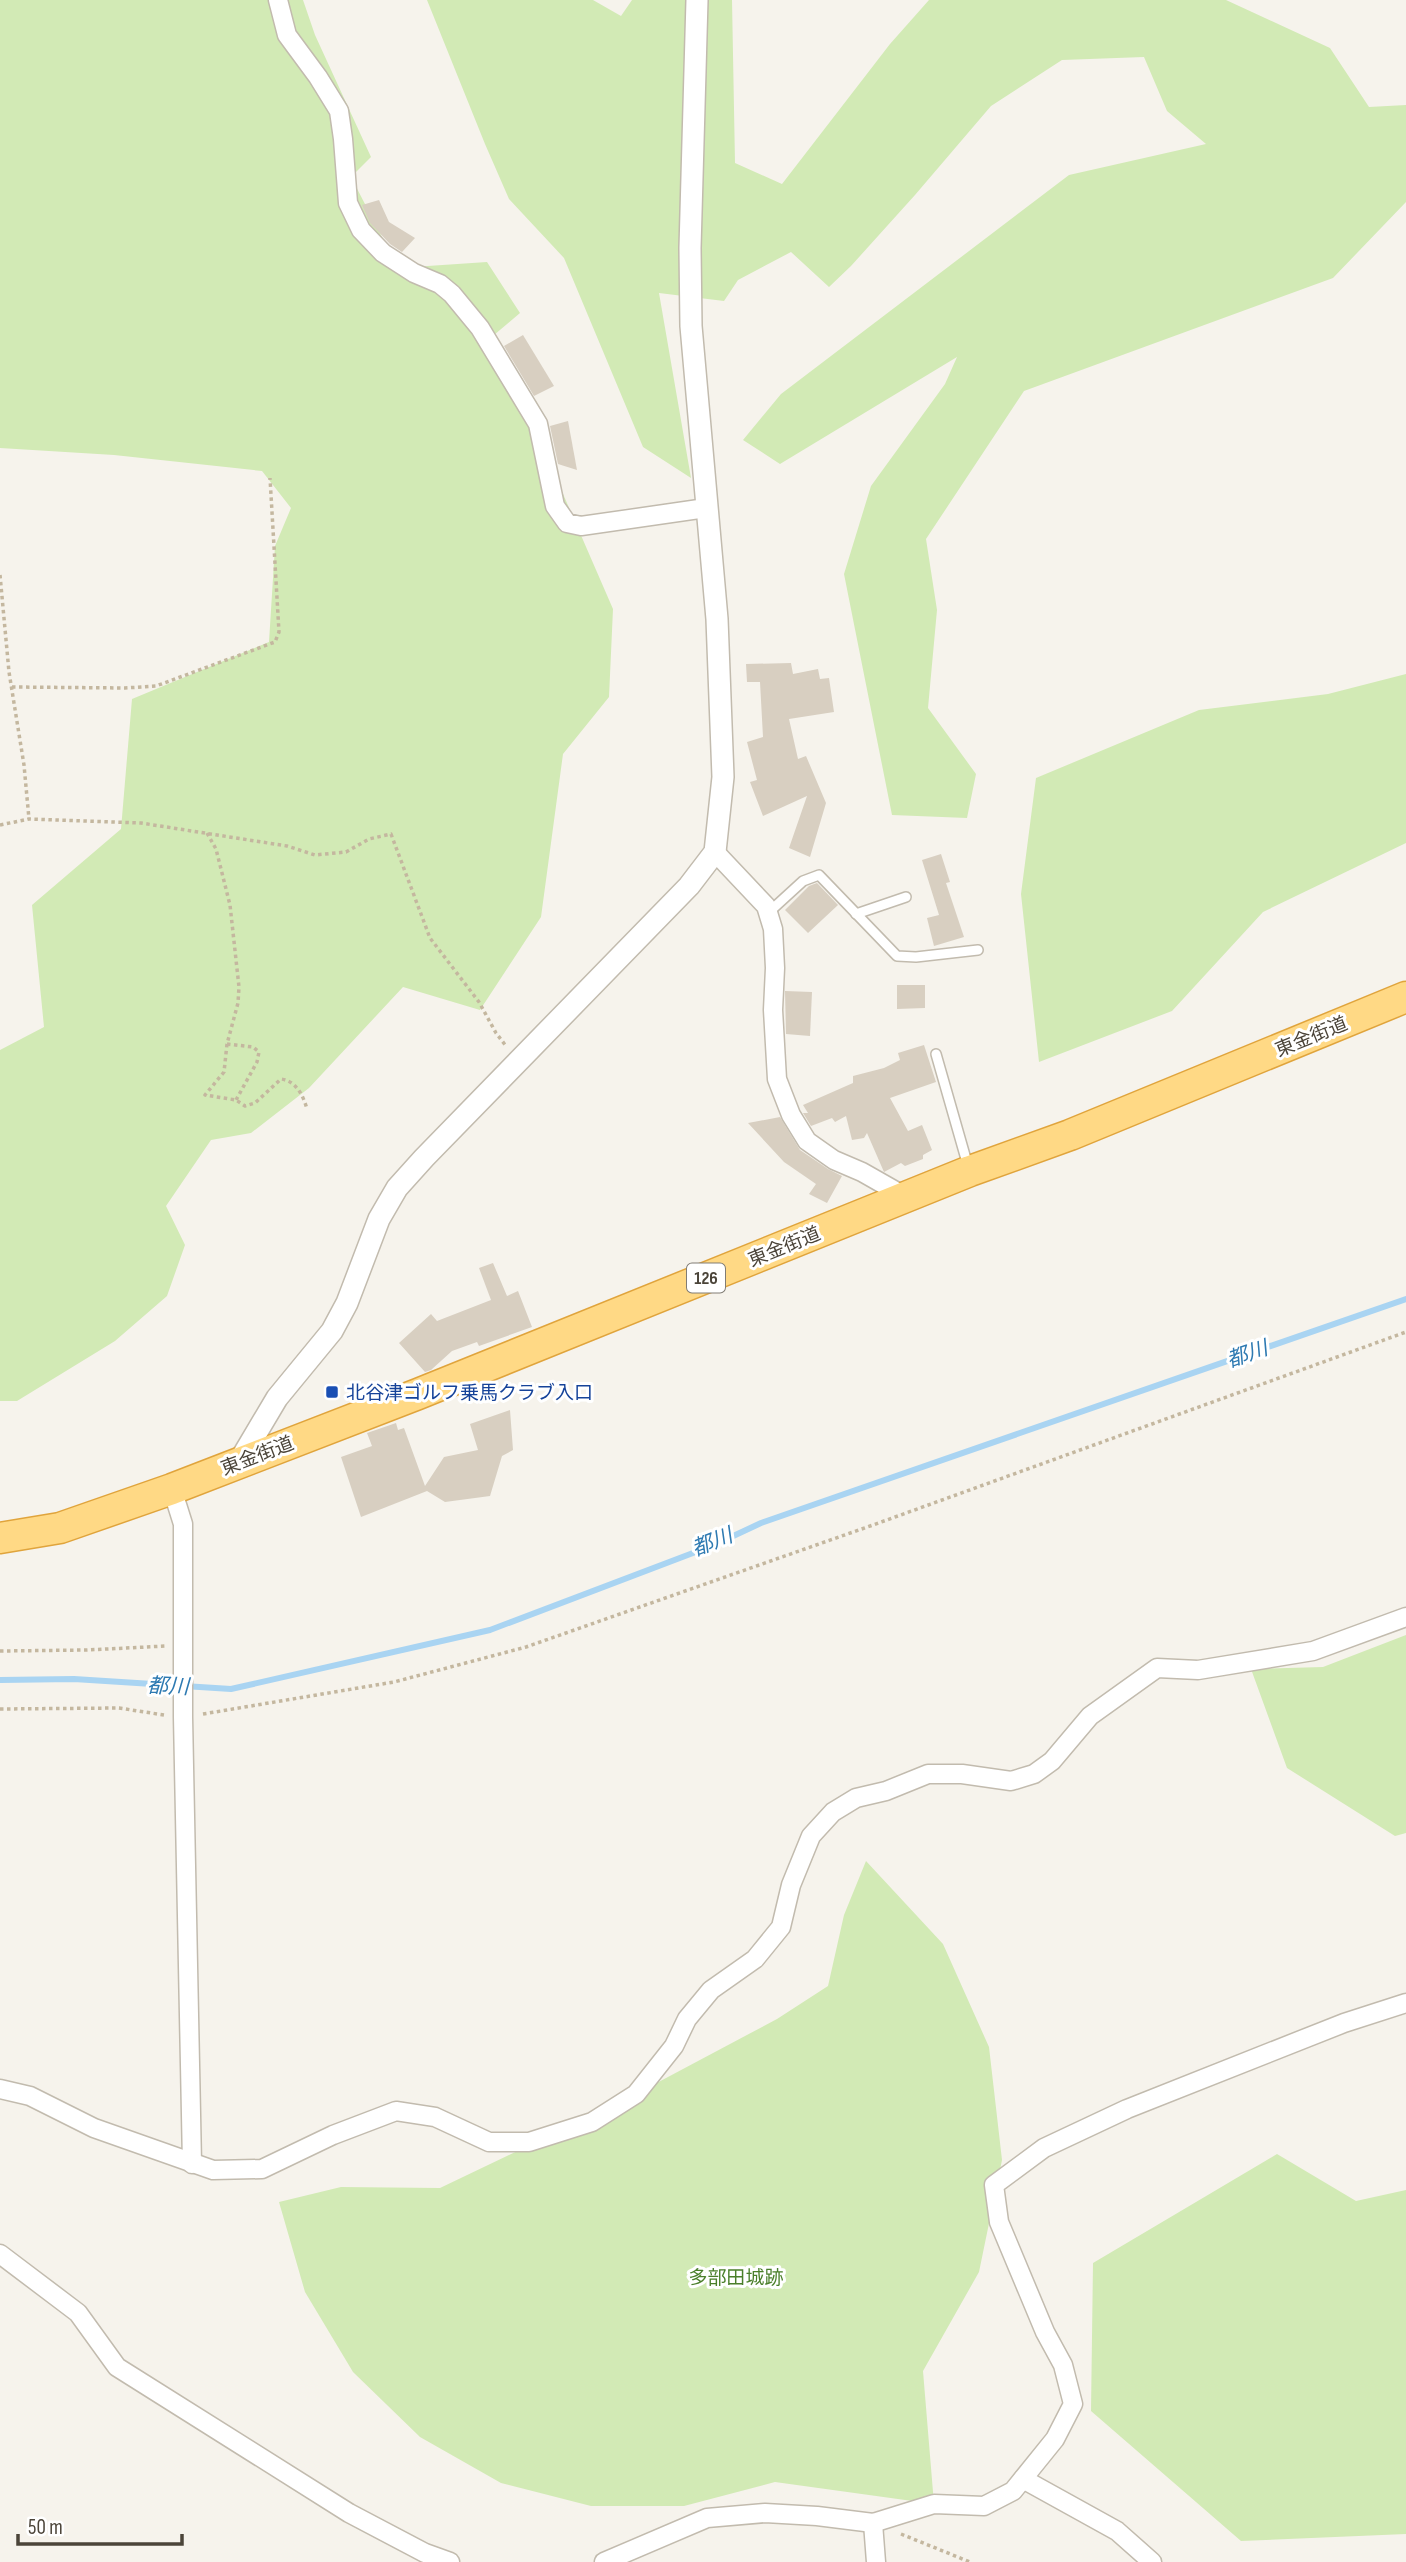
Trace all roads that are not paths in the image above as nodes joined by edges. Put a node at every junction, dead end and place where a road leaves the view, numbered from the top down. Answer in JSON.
{"nodes":[{"id":1,"x":278,"y":0,"type":"edge"},
{"id":2,"x":697,"y":0,"type":"edge"},
{"id":3,"x":706,"y":508,"type":"junction"},
{"id":4,"x":715,"y":852,"type":"junction"},
{"id":5,"x":906,"y":898,"type":"dead end"},
{"id":6,"x":768,"y":913,"type":"junction"},
{"id":7,"x":856,"y":914,"type":"junction"},
{"id":8,"x":978,"y":950,"type":"dead end"},
{"id":9,"x":1406,"y":997,"type":"edge"},
{"id":10,"x":936,"y":1054,"type":"dead end"},
{"id":11,"x":970,"y":1171,"type":"junction"},
{"id":12,"x":906,"y":1198,"type":"junction"},
{"id":13,"x":240,"y":1462,"type":"junction"},
{"id":14,"x":172,"y":1489,"type":"junction"},
{"id":15,"x":0,"y":1538,"type":"edge"},
{"id":16,"x":1406,"y":1617,"type":"edge"},
{"id":17,"x":1406,"y":2003,"type":"edge"},
{"id":18,"x":0,"y":2089,"type":"edge"},
{"id":19,"x":192,"y":2164,"type":"junction"},
{"id":20,"x":0,"y":2254,"type":"edge"},
{"id":21,"x":1023,"y":2479,"type":"junction"},
{"id":22,"x":873,"y":2523,"type":"junction"},
{"id":23,"x":450,"y":2562,"type":"edge"},
{"id":24,"x":604,"y":2562,"type":"edge"},
{"id":25,"x":876,"y":2562,"type":"edge"},
{"id":26,"x":1152,"y":2562,"type":"edge"}],
"edges":[{"from":1,"to":3,"type":"street"},
{"from":2,"to":3,"type":"street"},
{"from":3,"to":4,"type":"street"},
{"from":4,"to":6,"type":"street"},
{"from":4,"to":13,"type":"street"},
{"from":5,"to":7,"type":"lane"},
{"from":6,"to":7,"type":"lane"},
{"from":6,"to":12,"type":"street"},
{"from":7,"to":8,"type":"lane"},
{"from":9,"to":11,"type":"highway","name":"東金街道","number":"126"},
{"from":10,"to":11,"type":"lane"},
{"from":11,"to":12,"type":"highway","name":"東金街道","number":"126"},
{"from":12,"to":13,"type":"highway","name":"東金街道","number":"126"},
{"from":13,"to":14,"type":"highway","name":"東金街道","number":"126"},
{"from":14,"to":15,"type":"highway","name":"東金街道","number":"126"},
{"from":14,"to":19,"type":"street"},
{"from":16,"to":19,"type":"street"},
{"from":17,"to":21,"type":"street"},
{"from":18,"to":19,"type":"street"},
{"from":20,"to":23,"type":"street"},
{"from":21,"to":22,"type":"street"},
{"from":21,"to":26,"type":"street"},
{"from":22,"to":24,"type":"street"},
{"from":22,"to":25,"type":"street"}]}
